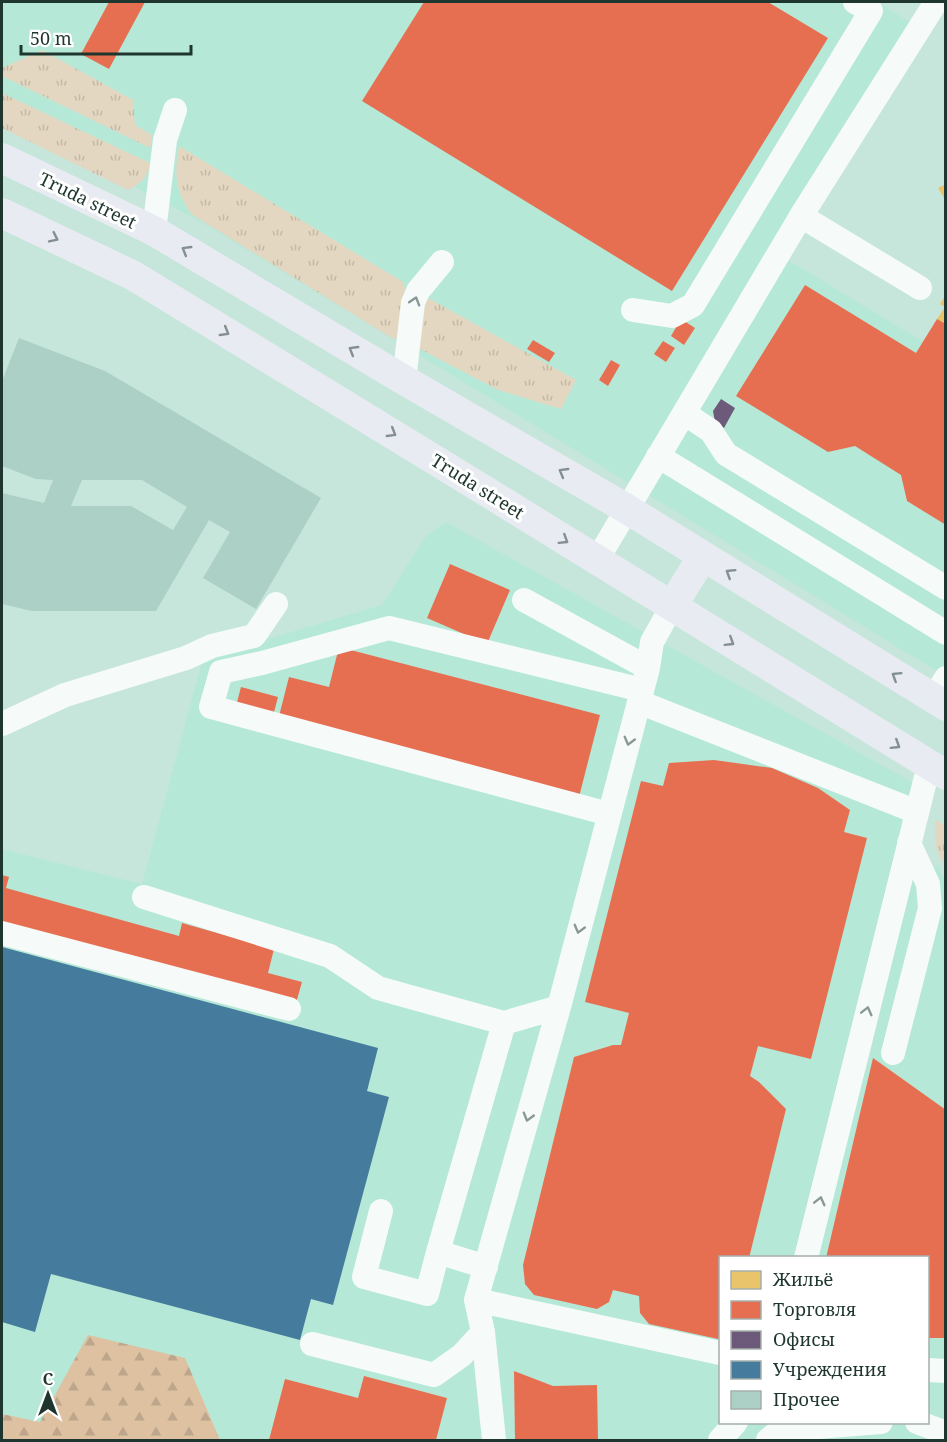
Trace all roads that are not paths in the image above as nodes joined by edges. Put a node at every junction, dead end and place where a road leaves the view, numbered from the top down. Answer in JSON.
{"nodes":[{"id":1,"x":855,"y":2,"type":"edge"},
{"id":2,"x":936,"y":2,"type":"edge"},
{"id":3,"x":175,"y":110,"type":"dead end"},
{"id":4,"x":2,"y":158,"type":"edge"},
{"id":5,"x":2,"y":213,"type":"edge"},
{"id":6,"x":801,"y":216,"type":"junction"},
{"id":7,"x":154,"y":231,"type":"junction"},
{"id":8,"x":442,"y":262,"type":"dead end"},
{"id":9,"x":920,"y":288,"type":"dead end"},
{"id":10,"x":633,"y":310,"type":"dead end"},
{"id":11,"x":404,"y":380,"type":"junction"},
{"id":12,"x":684,"y":413,"type":"junction"},
{"id":13,"x":658,"y":456,"type":"junction"},
{"id":14,"x":627,"y":509,"type":"junction"},
{"id":15,"x":703,"y":556,"type":"junction"},
{"id":16,"x":597,"y":560,"type":"junction"},
{"id":17,"x":945,"y":588,"type":"edge"},
{"id":18,"x":524,"y":600,"type":"dead end"},
{"id":19,"x":276,"y":604,"type":"dead end"},
{"id":20,"x":672,"y":606,"type":"junction"},
{"id":21,"x":945,"y":633,"type":"edge"},
{"id":22,"x":643,"y":687,"type":"junction"},
{"id":23,"x":941,"y":694,"type":"edge"},
{"id":24,"x":2,"y":724,"type":"edge"},
{"id":25,"x":937,"y":770,"type":"edge"},
{"id":26,"x":917,"y":812,"type":"junction"},
{"id":27,"x":609,"y":814,"type":"junction"},
{"id":28,"x":909,"y":843,"type":"junction"},
{"id":29,"x":144,"y":897,"type":"dead end"},
{"id":30,"x":2,"y":933,"type":"edge"},
{"id":31,"x":559,"y":1007,"type":"junction"},
{"id":32,"x":289,"y":1009,"type":"dead end"},
{"id":33,"x":504,"y":1023,"type":"junction"},
{"id":34,"x":893,"y":1053,"type":"dead end"},
{"id":35,"x":381,"y":1211,"type":"dead end"},
{"id":36,"x":438,"y":1251,"type":"junction"},
{"id":37,"x":806,"y":1256,"type":"edge"},
{"id":38,"x":486,"y":1267,"type":"junction"},
{"id":39,"x":476,"y":1300,"type":"junction"},
{"id":40,"x":483,"y":1332,"type":"junction"},
{"id":41,"x":312,"y":1344,"type":"dead end"},
{"id":42,"x":719,"y":1353,"type":"edge"},
{"id":43,"x":929,"y":1370,"type":"edge"},
{"id":44,"x":945,"y":1371,"type":"edge"},
{"id":45,"x":734,"y":1424,"type":"edge"},
{"id":46,"x":843,"y":1424,"type":"edge"},
{"id":47,"x":922,"y":1424,"type":"edge"},
{"id":48,"x":945,"y":1433,"type":"edge"},
{"id":49,"x":494,"y":1440,"type":"edge"},
{"id":50,"x":720,"y":1440,"type":"edge"},
{"id":51,"x":768,"y":1440,"type":"edge"}],
"edges":[{"from":1,"to":10,"type":"lane"},
{"from":2,"to":6,"type":"lane"},
{"from":3,"to":7,"type":"lane"},
{"from":4,"to":7,"type":"main road","name":"Truda street"},
{"from":5,"to":16,"type":"main road","name":"Truda street","one_way":true},
{"from":6,"to":9,"type":"lane"},
{"from":6,"to":12,"type":"lane"},
{"from":11,"to":7,"type":"main road","name":"Truda street","one_way":true},
{"from":11,"to":8,"type":"lane","one_way":true},
{"from":14,"to":11,"type":"main road","name":"Truda street","one_way":true},
{"from":12,"to":13,"type":"lane"},
{"from":12,"to":17,"type":"lane"},
{"from":13,"to":14,"type":"lane"},
{"from":13,"to":21,"type":"lane"},
{"from":14,"to":15,"type":"main road","name":"Truda street"},
{"from":14,"to":16,"type":"lane"},
{"from":15,"to":20,"type":"main road"},
{"from":23,"to":15,"type":"main road","name":"Truda street","one_way":true},
{"from":16,"to":20,"type":"main road","name":"Truda street"},
{"from":18,"to":22,"type":"lane"},
{"from":19,"to":24,"type":"lane"},
{"from":20,"to":22,"type":"lane"},
{"from":20,"to":25,"type":"main road","name":"Truda street","one_way":true},
{"from":22,"to":26,"type":"lane"},
{"from":22,"to":27,"type":"lane","one_way":true},
{"from":22,"to":27,"type":"lane"},
{"from":25,"to":26,"type":"lane"},
{"from":26,"to":28,"type":"lane"},
{"from":27,"to":31,"type":"lane","one_way":true},
{"from":28,"to":34,"type":"lane"},
{"from":37,"to":28,"type":"lane","one_way":true},
{"from":29,"to":33,"type":"lane"},
{"from":30,"to":32,"type":"lane"},
{"from":31,"to":33,"type":"lane"},
{"from":31,"to":38,"type":"lane","one_way":true},
{"from":33,"to":36,"type":"lane"},
{"from":35,"to":36,"type":"lane"},
{"from":36,"to":38,"type":"lane"},
{"from":38,"to":39,"type":"lane"},
{"from":39,"to":40,"type":"lane"},
{"from":39,"to":42,"type":"lane"},
{"from":40,"to":41,"type":"lane"},
{"from":40,"to":49,"type":"lane"},
{"from":43,"to":44,"type":"lane"},
{"from":45,"to":50,"type":"lane"},
{"from":46,"to":51,"type":"lane"},
{"from":47,"to":48,"type":"lane"}]}
